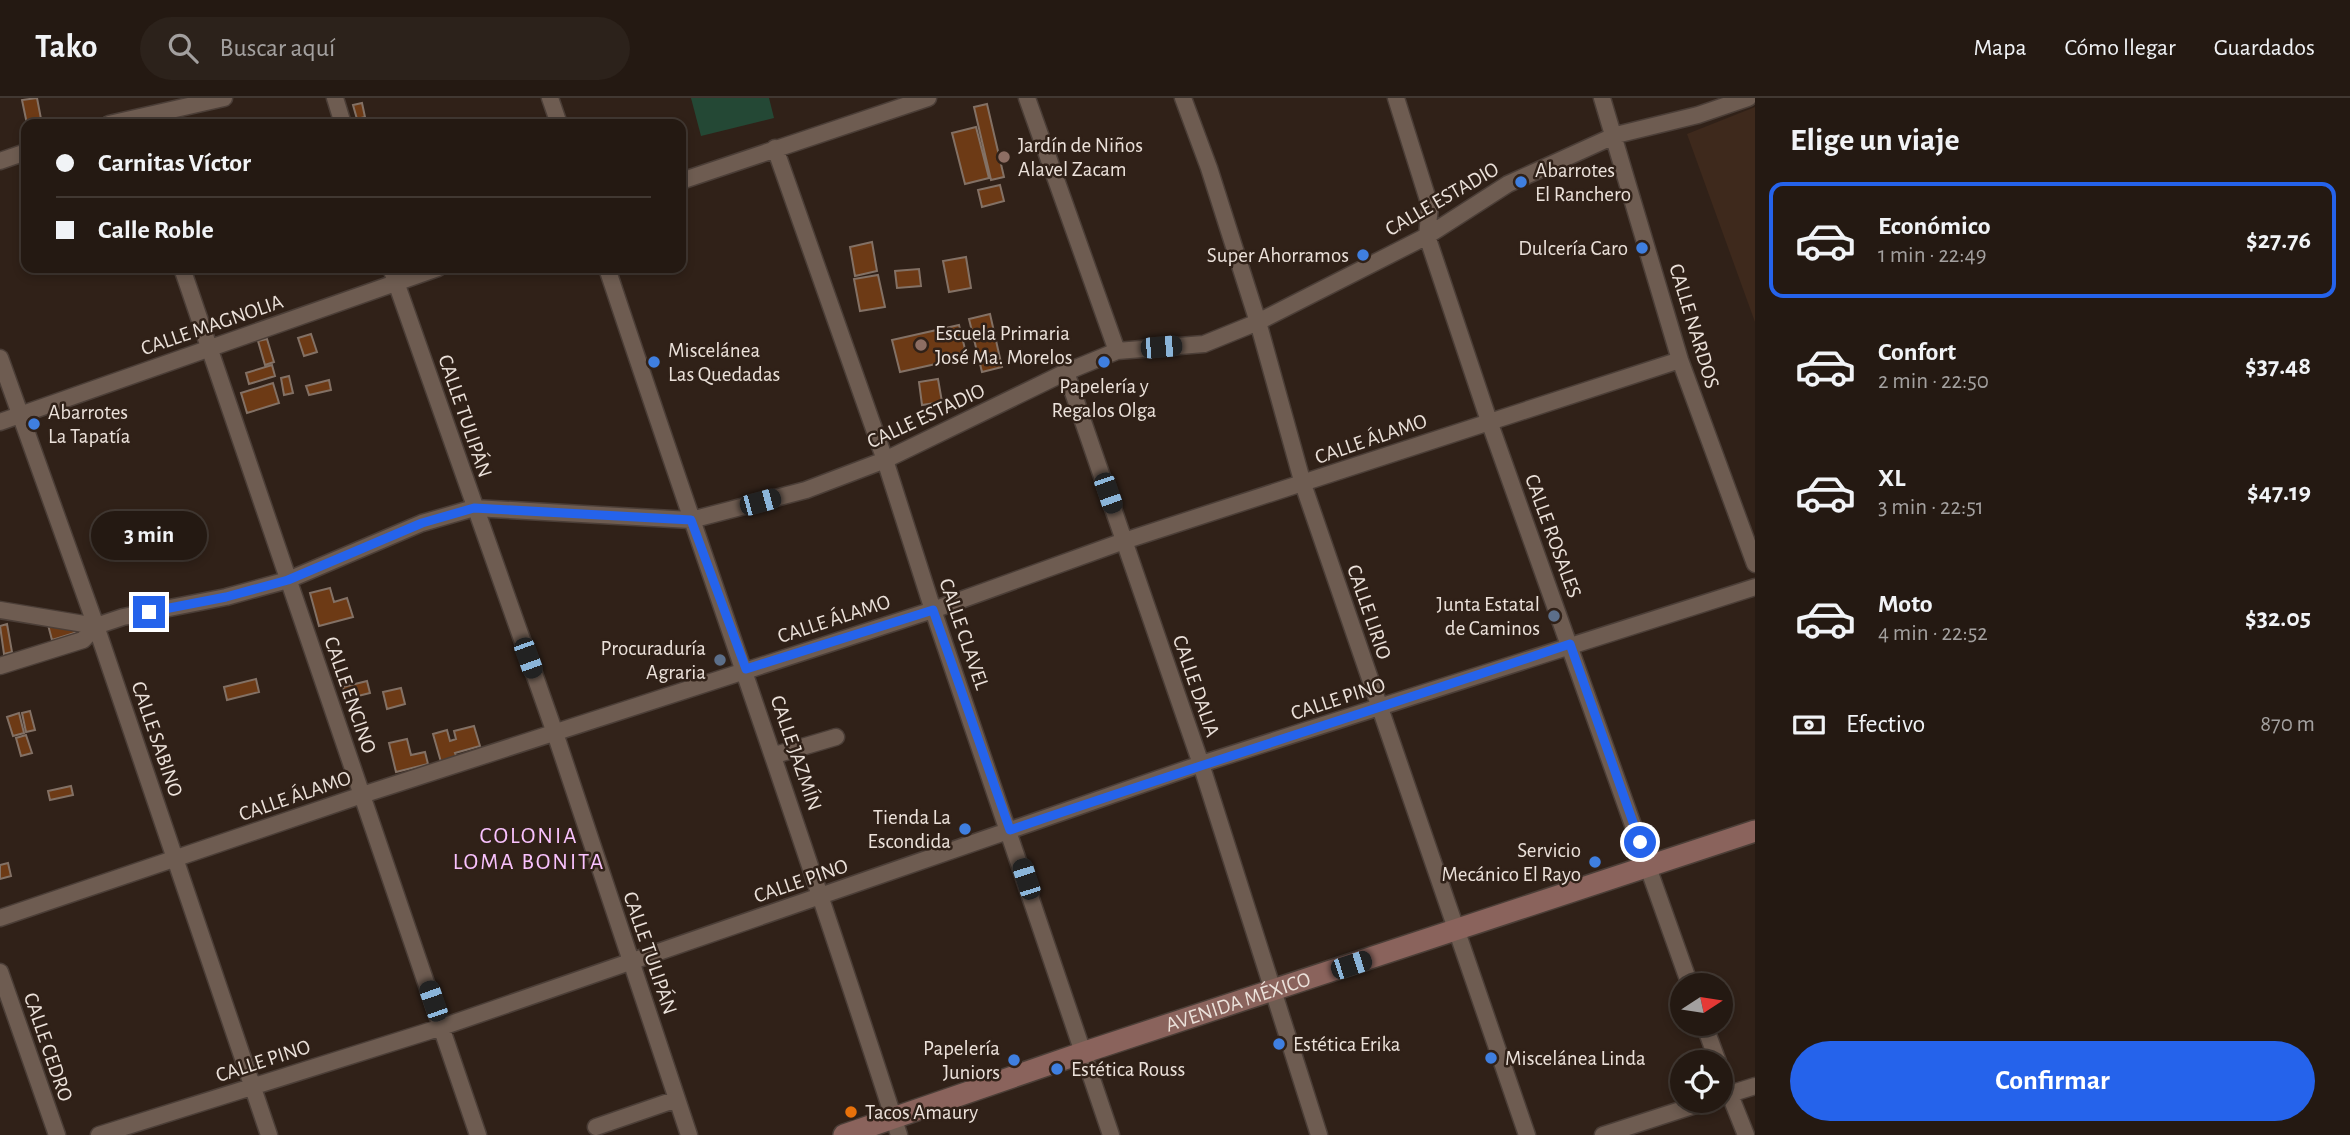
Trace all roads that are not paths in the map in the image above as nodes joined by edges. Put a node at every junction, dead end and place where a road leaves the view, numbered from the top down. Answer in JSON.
{"nodes":[{"id":1,"x":224,"y":98,"type":"edge"},
{"id":2,"x":335,"y":98,"type":"edge"},
{"id":3,"x":550,"y":98,"type":"edge"},
{"id":4,"x":928,"y":98,"type":"edge"},
{"id":5,"x":1027,"y":98,"type":"edge"},
{"id":6,"x":1183,"y":98,"type":"edge"},
{"id":7,"x":1396,"y":98,"type":"edge"},
{"id":8,"x":1602,"y":98,"type":"edge"},
{"id":9,"x":1748,"y":98,"type":"edge"},
{"id":10,"x":137,"y":119,"type":"edge"},
{"id":11,"x":341,"y":119,"type":"edge"},
{"id":12,"x":557,"y":119,"type":"edge"},
{"id":13,"x":1616,"y":135,"type":"junction"},
{"id":14,"x":775,"y":148,"type":"junction"},
{"id":15,"x":21,"y":154,"type":"edge"},
{"id":16,"x":0,"y":161,"type":"edge"},
{"id":17,"x":686,"y":179,"type":"edge"},
{"id":18,"x":1427,"y":236,"type":"junction"},
{"id":19,"x":184,"y":273,"type":"edge"},
{"id":20,"x":609,"y":273,"type":"edge"},
{"id":21,"x":394,"y":275,"type":"edge"},
{"id":22,"x":1258,"y":322,"type":"junction"},
{"id":23,"x":209,"y":347,"type":"junction"},
{"id":24,"x":1117,"y":351,"type":"junction"},
{"id":25,"x":0,"y":358,"type":"edge"},
{"id":26,"x":1680,"y":360,"type":"junction"},
{"id":27,"x":1066,"y":372,"type":"junction"},
{"id":28,"x":19,"y":415,"type":"junction"},
{"id":29,"x":1489,"y":421,"type":"junction"},
{"id":30,"x":0,"y":422,"type":"edge"},
{"id":31,"x":886,"y":460,"type":"junction"},
{"id":32,"x":1303,"y":484,"type":"junction"},
{"id":33,"x":474,"y":508,"type":"junction"},
{"id":34,"x":691,"y":520,"type":"junction"},
{"id":35,"x":1124,"y":541,"type":"junction"},
{"id":36,"x":1755,"y":564,"type":"edge"},
{"id":37,"x":288,"y":580,"type":"junction"},
{"id":38,"x":1755,"y":587,"type":"edge"},
{"id":39,"x":0,"y":610,"type":"edge"},
{"id":40,"x":933,"y":610,"type":"junction"},
{"id":41,"x":96,"y":626,"type":"junction"},
{"id":42,"x":1570,"y":644,"type":"junction"},
{"id":43,"x":0,"y":666,"type":"edge"},
{"id":44,"x":746,"y":669,"type":"junction"},
{"id":45,"x":1379,"y":709,"type":"junction"},
{"id":46,"x":555,"y":733,"type":"junction"},
{"id":47,"x":836,"y":737,"type":"dead end"},
{"id":48,"x":775,"y":755,"type":"junction"},
{"id":49,"x":1201,"y":764,"type":"junction"},
{"id":50,"x":362,"y":795,"type":"junction"},
{"id":51,"x":1010,"y":830,"type":"junction"},
{"id":52,"x":1755,"y":831,"type":"edge"},
{"id":53,"x":176,"y":859,"type":"junction"},
{"id":54,"x":1648,"y":866,"type":"junction"},
{"id":55,"x":822,"y":897,"type":"junction"},
{"id":56,"x":0,"y":918,"type":"edge"},
{"id":57,"x":1455,"y":930,"type":"junction"},
{"id":58,"x":629,"y":960,"type":"junction"},
{"id":59,"x":0,"y":972,"type":"edge"},
{"id":60,"x":1686,"y":973,"type":"edge"},
{"id":61,"x":1272,"y":991,"type":"junction"},
{"id":62,"x":442,"y":1027,"type":"junction"},
{"id":63,"x":1085,"y":1052,"type":"junction"},
{"id":64,"x":254,"y":1086,"type":"junction"},
{"id":65,"x":1755,"y":1086,"type":"edge"},
{"id":66,"x":1733,"y":1093,"type":"edge"},
{"id":67,"x":677,"y":1098,"type":"junction"},
{"id":68,"x":1733,"y":1110,"type":"edge"},
{"id":69,"x":1671,"y":1113,"type":"edge"},
{"id":70,"x":896,"y":1126,"type":"edge"},
{"id":71,"x":596,"y":1127,"type":"dead end"},
{"id":72,"x":57,"y":1135,"type":"edge"},
{"id":73,"x":99,"y":1135,"type":"edge"},
{"id":74,"x":270,"y":1135,"type":"edge"},
{"id":75,"x":478,"y":1135,"type":"edge"},
{"id":76,"x":689,"y":1135,"type":"edge"},
{"id":77,"x":844,"y":1135,"type":"edge"},
{"id":78,"x":1111,"y":1135,"type":"edge"},
{"id":79,"x":1319,"y":1135,"type":"edge"},
{"id":80,"x":1527,"y":1135,"type":"edge"},
{"id":81,"x":1603,"y":1135,"type":"edge"},
{"id":82,"x":1746,"y":1135,"type":"edge"}],
"edges":[{"from":1,"to":10,"type":"street"},
{"from":2,"to":11,"type":"street"},
{"from":3,"to":12,"type":"street"},
{"from":4,"to":14,"type":"street"},
{"from":5,"to":24,"type":"street"},
{"from":6,"to":22,"type":"street","name":"CALLE LIRIO"},
{"from":7,"to":18,"type":"street","name":"CALLE ROSALES"},
{"from":8,"to":13,"type":"street","name":"CALLE NARDOS"},
{"from":9,"to":13,"type":"street","name":"CALLE ESTADIO"},
{"from":13,"to":18,"type":"street","name":"CALLE ESTADIO"},
{"from":13,"to":26,"type":"street","name":"CALLE NARDOS"},
{"from":14,"to":17,"type":"street"},
{"from":14,"to":31,"type":"street","name":"CALLE CLAVEL"},
{"from":15,"to":16,"type":"street"},
{"from":18,"to":22,"type":"street","name":"CALLE ESTADIO"},
{"from":18,"to":29,"type":"street","name":"CALLE ROSALES"},
{"from":19,"to":23,"type":"street","name":"CALLE ENCINO"},
{"from":20,"to":34,"type":"street","name":"CALLE JAZMÍN"},
{"from":21,"to":23,"type":"street","name":"CALLE MAGNOLIA"},
{"from":21,"to":33,"type":"street","name":"CALLE TULIPÁN"},
{"from":22,"to":24,"type":"street","name":"CALLE ESTADIO"},
{"from":22,"to":32,"type":"street","name":"CALLE LIRIO"},
{"from":23,"to":28,"type":"street","name":"CALLE MAGNOLIA"},
{"from":23,"to":37,"type":"street","name":"CALLE ENCINO"},
{"from":24,"to":27,"type":"street","name":"CALLE ESTADIO"},
{"from":25,"to":28,"type":"street","name":"CALLE SABINO"},
{"from":26,"to":29,"type":"street","name":"CALLE ÁLAMO"},
{"from":26,"to":36,"type":"street","name":"CALLE NARDOS"},
{"from":27,"to":31,"type":"street","name":"CALLE ESTADIO"},
{"from":27,"to":35,"type":"street","name":"CALLE DALIA"},
{"from":28,"to":30,"type":"street","name":"CALLE MAGNOLIA"},
{"from":28,"to":41,"type":"street","name":"CALLE SABINO"},
{"from":29,"to":32,"type":"street","name":"CALLE ÁLAMO"},
{"from":29,"to":42,"type":"street","name":"CALLE ROSALES"},
{"from":31,"to":34,"type":"street","name":"CALLE ESTADIO"},
{"from":31,"to":40,"type":"street","name":"CALLE CLAVEL"},
{"from":32,"to":35,"type":"street","name":"CALLE ÁLAMO"},
{"from":32,"to":45,"type":"street","name":"CALLE LIRIO"},
{"from":33,"to":34,"type":"street","name":"CALLE ESTADIO"},
{"from":33,"to":37,"type":"street","name":"CALLE ESTADIO"},
{"from":33,"to":46,"type":"street","name":"CALLE TULIPÁN"},
{"from":34,"to":44,"type":"street","name":"CALLE JAZMÍN"},
{"from":35,"to":40,"type":"street","name":"CALLE ÁLAMO"},
{"from":35,"to":49,"type":"street","name":"CALLE DALIA"},
{"from":37,"to":41,"type":"street","name":"CALLE ESTADIO"},
{"from":37,"to":50,"type":"street","name":"CALLE ENCINO"},
{"from":38,"to":42,"type":"street","name":"CALLE PINO"},
{"from":39,"to":41,"type":"street"},
{"from":40,"to":44,"type":"street","name":"CALLE ÁLAMO"},
{"from":40,"to":51,"type":"street","name":"CALLE CLAVEL"},
{"from":41,"to":43,"type":"street"},
{"from":41,"to":53,"type":"street","name":"CALLE SABINO"},
{"from":42,"to":45,"type":"street","name":"CALLE PINO"},
{"from":42,"to":54,"type":"street","name":"CALLE ROSALES"},
{"from":44,"to":46,"type":"street","name":"CALLE ÁLAMO"},
{"from":44,"to":48,"type":"street","name":"CALLE JAZMÍN"},
{"from":45,"to":49,"type":"street","name":"CALLE PINO"},
{"from":45,"to":57,"type":"street","name":"CALLE LIRIO"},
{"from":46,"to":50,"type":"street","name":"CALLE ÁLAMO"},
{"from":46,"to":58,"type":"street","name":"CALLE TULIPÁN"},
{"from":47,"to":48,"type":"street"},
{"from":48,"to":55,"type":"street","name":"CALLE JAZMÍN"},
{"from":49,"to":51,"type":"street","name":"CALLE PINO"},
{"from":49,"to":61,"type":"street","name":"CALLE DALIA"},
{"from":50,"to":53,"type":"street","name":"CALLE ÁLAMO"},
{"from":50,"to":62,"type":"street","name":"CALLE ENCINO"},
{"from":51,"to":55,"type":"street","name":"CALLE PINO"},
{"from":51,"to":63,"type":"street","name":"CALLE CLAVEL"},
{"from":52,"to":54,"type":"street","name":"AVENIDA MÉXICO"},
{"from":53,"to":56,"type":"street","name":"CALLE ÁLAMO"},
{"from":53,"to":64,"type":"street","name":"CALLE SABINO"},
{"from":54,"to":57,"type":"street","name":"AVENIDA MÉXICO"},
{"from":54,"to":60,"type":"street","name":"CALLE ROSALES"},
{"from":55,"to":58,"type":"street","name":"CALLE PINO"},
{"from":55,"to":70,"type":"street","name":"CALLE JAZMÍN"},
{"from":57,"to":61,"type":"street","name":"AVENIDA MÉXICO"},
{"from":57,"to":80,"type":"street","name":"CALLE LIRIO"},
{"from":58,"to":62,"type":"street","name":"CALLE PINO"},
{"from":58,"to":67,"type":"street","name":"CALLE TULIPÁN"},
{"from":59,"to":72,"type":"street","name":"CALLE CEDRO"},
{"from":61,"to":63,"type":"street","name":"AVENIDA MÉXICO"},
{"from":61,"to":79,"type":"street","name":"CALLE DALIA"},
{"from":62,"to":64,"type":"street","name":"CALLE PINO"},
{"from":62,"to":75,"type":"street","name":"CALLE ENCINO"},
{"from":63,"to":70,"type":"street","name":"AVENIDA MÉXICO"},
{"from":63,"to":78,"type":"street","name":"CALLE CLAVEL"},
{"from":64,"to":73,"type":"street","name":"CALLE PINO"},
{"from":64,"to":74,"type":"street","name":"CALLE SABINO"},
{"from":65,"to":66,"type":"street"},
{"from":67,"to":71,"type":"street"},
{"from":67,"to":76,"type":"street","name":"CALLE TULIPÁN"},
{"from":68,"to":82,"type":"street"},
{"from":69,"to":81,"type":"street"},
{"from":70,"to":77,"type":"street","name":"AVENIDA MÉXICO"}]}
